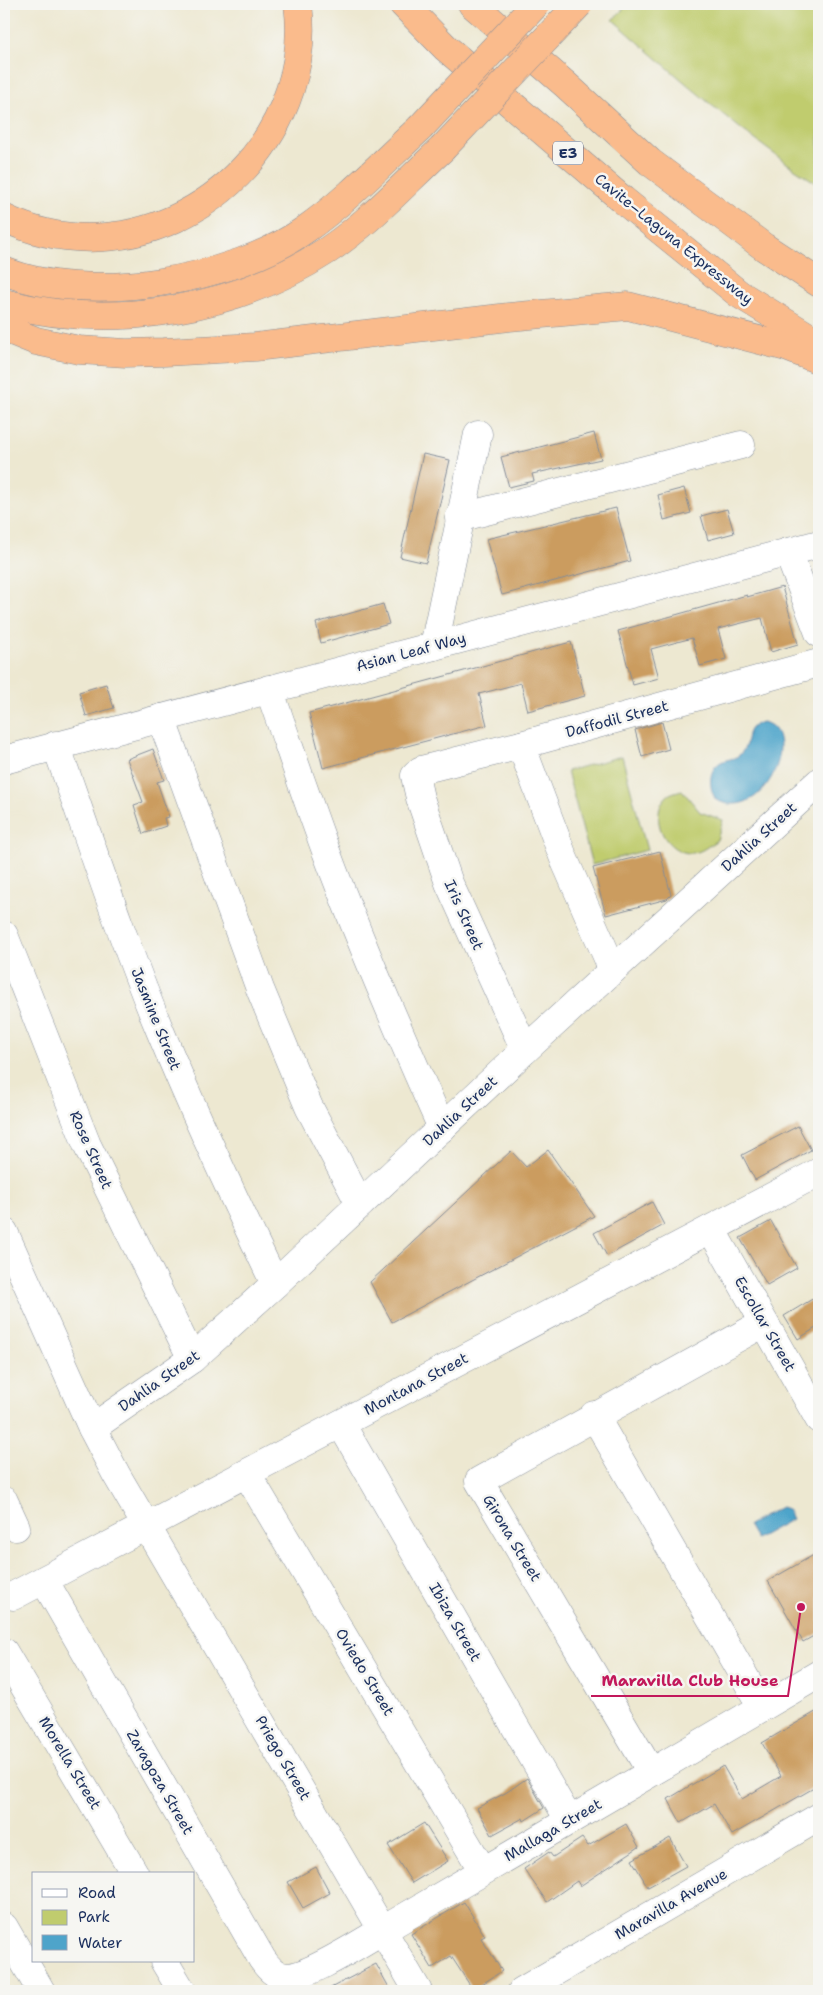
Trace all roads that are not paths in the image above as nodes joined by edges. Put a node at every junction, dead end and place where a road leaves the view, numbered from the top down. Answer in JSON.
{"nodes":[{"id":1,"x":298,"y":4,"type":"edge"},
{"id":2,"x":403,"y":4,"type":"edge"},
{"id":3,"x":472,"y":4,"type":"edge"},
{"id":4,"x":536,"y":4,"type":"edge"},
{"id":5,"x":579,"y":4,"type":"edge"},
{"id":6,"x":4,"y":218,"type":"edge"},
{"id":7,"x":4,"y":271,"type":"edge"},
{"id":8,"x":819,"y":283,"type":"edge"},
{"id":9,"x":4,"y":302,"type":"edge"},
{"id":10,"x":4,"y":328,"type":"edge"},
{"id":11,"x":819,"y":343,"type":"edge"},
{"id":12,"x":819,"y":360,"type":"edge"},
{"id":13,"x":478,"y":434,"type":"dead end"},
{"id":14,"x":741,"y":445,"type":"dead end"},
{"id":15,"x":459,"y":518,"type":"junction"},
{"id":16,"x":819,"y":544,"type":"edge"},
{"id":17,"x":788,"y":552,"type":"junction"},
{"id":18,"x":819,"y":633,"type":"edge"},
{"id":19,"x":434,"y":646,"type":"junction"},
{"id":20,"x":819,"y":663,"type":"edge"},
{"id":21,"x":269,"y":689,"type":"junction"},
{"id":22,"x":161,"y":718,"type":"junction"},
{"id":23,"x":56,"y":745,"type":"junction"},
{"id":24,"x":522,"y":745,"type":"junction"},
{"id":25,"x":4,"y":760,"type":"edge"},
{"id":26,"x":415,"y":776,"type":"joint"},
{"id":27,"x":819,"y":782,"type":"edge"},
{"id":28,"x":4,"y":935,"type":"edge"},
{"id":29,"x":614,"y":970,"type":"junction"},
{"id":30,"x":525,"y":1050,"type":"junction"},
{"id":31,"x":442,"y":1128,"type":"junction"},
{"id":32,"x":816,"y":1182,"type":"edge"},
{"id":33,"x":360,"y":1204,"type":"junction"},
{"id":34,"x":711,"y":1229,"type":"junction"},
{"id":35,"x":4,"y":1232,"type":"edge"},
{"id":36,"x":275,"y":1284,"type":"junction"},
{"id":37,"x":764,"y":1322,"type":"junction"},
{"id":38,"x":192,"y":1359,"type":"junction"},
{"id":39,"x":594,"y":1415,"type":"junction"},
{"id":40,"x":819,"y":1419,"type":"edge"},
{"id":41,"x":341,"y":1424,"type":"junction"},
{"id":42,"x":92,"y":1428,"type":"junction"},
{"id":43,"x":247,"y":1474,"type":"junction"},
{"id":44,"x":4,"y":1502,"type":"edge"},
{"id":45,"x":147,"y":1526,"type":"junction"},
{"id":46,"x":16,"y":1527,"type":"dead end"},
{"id":47,"x":44,"y":1580,"type":"junction"},
{"id":48,"x":13,"y":1596,"type":"dead end"},
{"id":49,"x":4,"y":1652,"type":"edge"},
{"id":50,"x":819,"y":1674,"type":"edge"},
{"id":51,"x":4,"y":1686,"type":"edge"},
{"id":52,"x":762,"y":1707,"type":"junction"},
{"id":53,"x":651,"y":1772,"type":"junction"},
{"id":54,"x":819,"y":1817,"type":"edge"},
{"id":55,"x":569,"y":1820,"type":"junction"},
{"id":56,"x":483,"y":1871,"type":"junction"},
{"id":57,"x":112,"y":1872,"type":"edge"},
{"id":58,"x":134,"y":1872,"type":"edge"},
{"id":59,"x":4,"y":1927,"type":"edge"},
{"id":60,"x":383,"y":1930,"type":"junction"},
{"id":61,"x":165,"y":1962,"type":"edge"},
{"id":62,"x":187,"y":1962,"type":"edge"},
{"id":63,"x":284,"y":1977,"type":"joint"},
{"id":64,"x":41,"y":1991,"type":"edge"},
{"id":65,"x":182,"y":1991,"type":"edge"},
{"id":66,"x":203,"y":1991,"type":"edge"},
{"id":67,"x":418,"y":1991,"type":"edge"},
{"id":68,"x":522,"y":1991,"type":"edge"}],
"edges":[{"from":1,"to":6,"type":"highway"},
{"from":2,"to":11,"type":"highway","name":"Cavite–Laguna Expressway","number":"E3"},
{"from":3,"to":8,"type":"highway"},
{"from":4,"to":7,"type":"highway","bridge":true},
{"from":5,"to":9,"type":"highway","bridge":true},
{"from":10,"to":12,"type":"highway"},
{"from":13,"to":15,"type":"street"},
{"from":14,"to":15,"type":"street"},
{"from":15,"to":19,"type":"street"},
{"from":16,"to":17,"type":"street","name":"Asian Leaf Way"},
{"from":17,"to":18,"type":"street"},
{"from":17,"to":19,"type":"street","name":"Asian Leaf Way"},
{"from":19,"to":21,"type":"street","name":"Asian Leaf Way"},
{"from":20,"to":24,"type":"street","name":"Daffodil Street"},
{"from":21,"to":22,"type":"street","name":"Asian Leaf Way"},
{"from":21,"to":31,"type":"street"},
{"from":22,"to":23,"type":"street","name":"Asian Leaf Way"},
{"from":22,"to":33,"type":"street"},
{"from":23,"to":25,"type":"street","name":"Asian Leaf Way"},
{"from":23,"to":36,"type":"street","name":"Jasmine Street"},
{"from":24,"to":26,"type":"street","name":"Daffodil Street"},
{"from":24,"to":29,"type":"street"},
{"from":26,"to":30,"type":"street","name":"Iris Street"},
{"from":27,"to":29,"type":"street","name":"Dahlia Street"},
{"from":28,"to":38,"type":"street","name":"Rose Street"},
{"from":29,"to":30,"type":"street","name":"Dahlia Street"},
{"from":30,"to":31,"type":"street","name":"Dahlia Street"},
{"from":31,"to":33,"type":"street","name":"Dahlia Street"},
{"from":32,"to":34,"type":"street","name":"Montana Street"},
{"from":33,"to":36,"type":"street","name":"Dahlia Street"},
{"from":34,"to":37,"type":"street","name":"Escollar Street"},
{"from":34,"to":41,"type":"street","name":"Montana Street"},
{"from":35,"to":42,"type":"street","name":"Priego Street"},
{"from":36,"to":38,"type":"street","name":"Dahlia Street"},
{"from":37,"to":39,"type":"street","name":"Girona Street"},
{"from":37,"to":40,"type":"street","name":"Escollar Street"},
{"from":38,"to":42,"type":"street","name":"Dahlia Street"},
{"from":39,"to":52,"type":"street"},
{"from":39,"to":53,"type":"street","name":"Girona Street"},
{"from":41,"to":43,"type":"street","name":"Montana Street"},
{"from":41,"to":55,"type":"street","name":"Ibiza Street"},
{"from":42,"to":45,"type":"street","name":"Priego Street"},
{"from":43,"to":45,"type":"street","name":"Montana Street"},
{"from":43,"to":56,"type":"street","name":"Oviedo Street"},
{"from":44,"to":46,"type":"street"},
{"from":45,"to":47,"type":"street","name":"Montana Street"},
{"from":45,"to":60,"type":"street","name":"Priego Street"},
{"from":47,"to":48,"type":"street","name":"Montana Street"},
{"from":47,"to":63,"type":"street","name":"Zaragoza Street"},
{"from":49,"to":58,"type":"street","name":"Morella Street"},
{"from":50,"to":52,"type":"street","name":"Mallaga Street"},
{"from":51,"to":57,"type":"street","name":"Morella Street"},
{"from":52,"to":53,"type":"street","name":"Mallaga Street"},
{"from":53,"to":55,"type":"street","name":"Mallaga Street"},
{"from":54,"to":68,"type":"street","name":"Maravilla Avenue"},
{"from":55,"to":56,"type":"street","name":"Mallaga Street"},
{"from":56,"to":60,"type":"street","name":"Mallaga Street"},
{"from":59,"to":64,"type":"street"},
{"from":60,"to":63,"type":"street","name":"Mallaga Street"},
{"from":60,"to":67,"type":"street","name":"Priego Street"},
{"from":61,"to":65,"type":"street"},
{"from":62,"to":66,"type":"street"}]}
